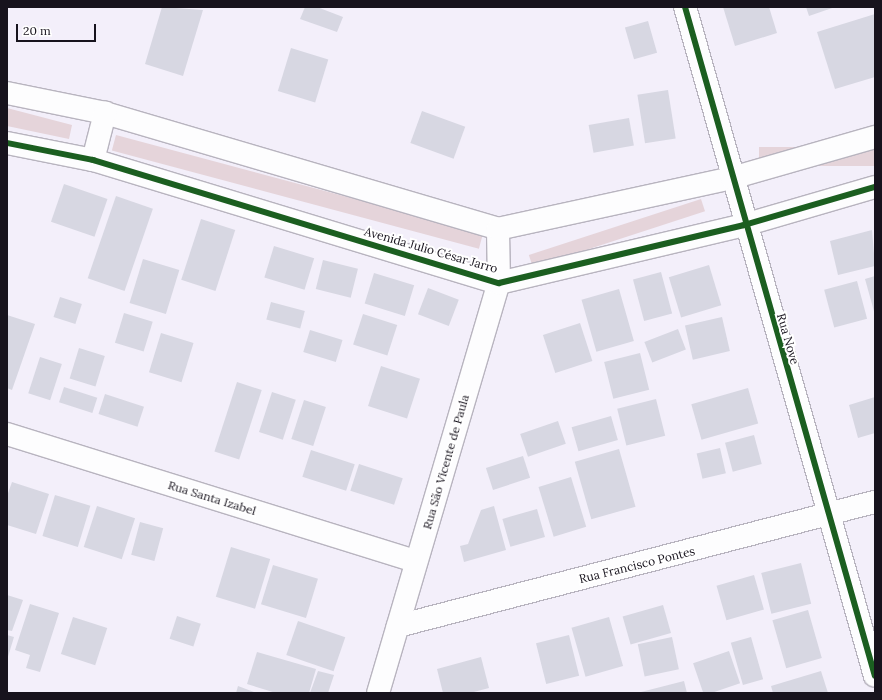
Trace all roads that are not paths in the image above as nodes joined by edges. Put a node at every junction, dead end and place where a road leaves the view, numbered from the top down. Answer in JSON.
{"nodes":[{"id":1,"x":685,"y":7,"type":"edge"},
{"id":2,"x":7,"y":93,"type":"edge"},
{"id":3,"x":105,"y":113,"type":"junction"},
{"id":4,"x":875,"y":137,"type":"edge"},
{"id":5,"x":7,"y":143,"type":"edge"},
{"id":6,"x":93,"y":160,"type":"junction"},
{"id":7,"x":732,"y":178,"type":"junction"},
{"id":8,"x":875,"y":186,"type":"edge"},
{"id":9,"x":744,"y":225,"type":"junction"},
{"id":10,"x":498,"y":229,"type":"junction"},
{"id":11,"x":498,"y":283,"type":"junction"},
{"id":12,"x":7,"y":434,"type":"edge"},
{"id":13,"x":875,"y":502,"type":"edge"},
{"id":14,"x":828,"y":516,"type":"junction"},
{"id":15,"x":416,"y":561,"type":"junction"},
{"id":16,"x":398,"y":626,"type":"junction"},
{"id":17,"x":875,"y":676,"type":"edge"},
{"id":18,"x":378,"y":693,"type":"edge"}],
"edges":[{"from":1,"to":7,"type":"street","name":"Rua Nove"},
{"from":2,"to":3,"type":"street"},
{"from":3,"to":6,"type":"street"},
{"from":3,"to":10,"type":"street"},
{"from":4,"to":7,"type":"street"},
{"from":5,"to":6,"type":"street","name":"Avenida Julio César Jarro"},
{"from":6,"to":11,"type":"street","name":"Avenida Julio César Jarro"},
{"from":7,"to":9,"type":"street","name":"Rua Nove"},
{"from":7,"to":10,"type":"street"},
{"from":8,"to":9,"type":"street","name":"Avenida Julio César Jarro"},
{"from":9,"to":11,"type":"street","name":"Avenida Julio César Jarro"},
{"from":9,"to":14,"type":"street","name":"Rua Nove"},
{"from":10,"to":11,"type":"street","name":"Rua São Vicente de Paula"},
{"from":11,"to":15,"type":"street","name":"Rua São Vicente de Paula"},
{"from":12,"to":15,"type":"street","name":"Rua Santa Izabel"},
{"from":13,"to":14,"type":"street","name":"Rua Francisco Pontes"},
{"from":14,"to":16,"type":"street","name":"Rua Francisco Pontes"},
{"from":14,"to":17,"type":"street","name":"Rua Nove"},
{"from":15,"to":16,"type":"street","name":"Rua São Vicente de Paula"},
{"from":16,"to":18,"type":"street","name":"Rua São Vicente de Paula"}]}
